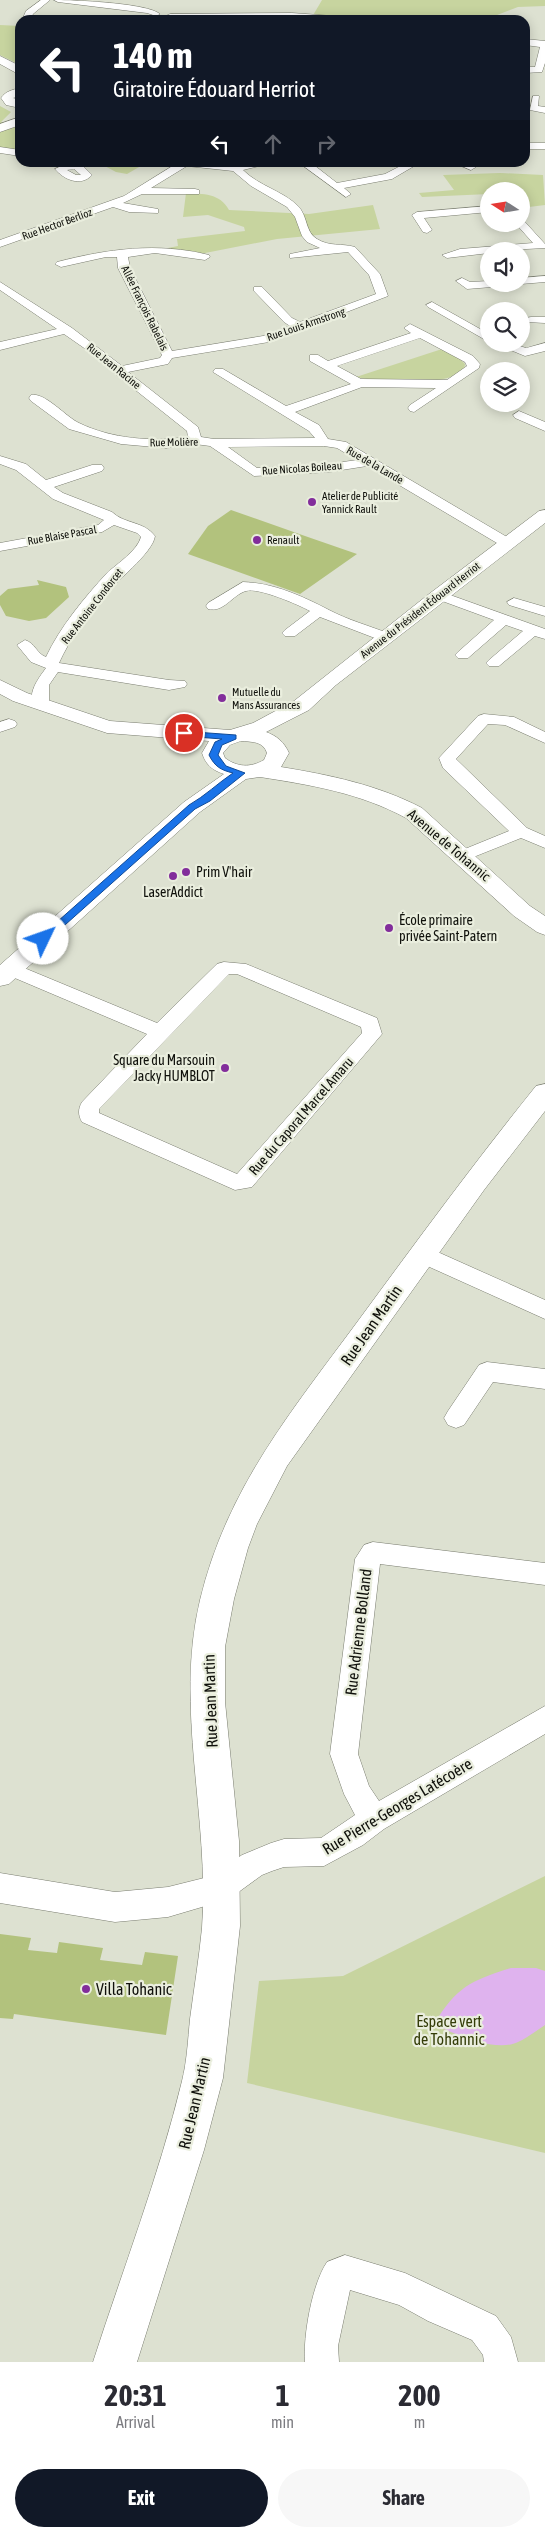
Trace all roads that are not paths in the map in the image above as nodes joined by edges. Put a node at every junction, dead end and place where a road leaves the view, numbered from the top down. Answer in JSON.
{"nodes":[{"id":1,"x":46,"y":0,"type":"edge"},
{"id":2,"x":58,"y":0,"type":"edge"},
{"id":3,"x":260,"y":5,"type":"dead end"},
{"id":4,"x":41,"y":14,"type":"dead end"},
{"id":5,"x":254,"y":14,"type":"junction"},
{"id":6,"x":29,"y":15,"type":"edge"},
{"id":7,"x":34,"y":15,"type":"edge"},
{"id":8,"x":155,"y":15,"type":"edge"},
{"id":9,"x":212,"y":15,"type":"edge"},
{"id":10,"x":267,"y":15,"type":"edge"},
{"id":11,"x":530,"y":43,"type":"edge"},
{"id":12,"x":545,"y":45,"type":"edge"},
{"id":13,"x":0,"y":59,"type":"edge"},
{"id":14,"x":15,"y":68,"type":"edge"},
{"id":15,"x":530,"y":71,"type":"edge"},
{"id":16,"x":536,"y":98,"type":"dead end"},
{"id":17,"x":530,"y":107,"type":"edge"},
{"id":18,"x":530,"y":108,"type":"edge"},
{"id":19,"x":545,"y":110,"type":"edge"},
{"id":20,"x":15,"y":123,"type":"edge"},
{"id":21,"x":0,"y":128,"type":"edge"},
{"id":22,"x":530,"y":146,"type":"edge"},
{"id":23,"x":545,"y":146,"type":"edge"},
{"id":24,"x":0,"y":150,"type":"edge"},
{"id":25,"x":15,"y":152,"type":"edge"},
{"id":26,"x":15,"y":153,"type":"edge"},
{"id":27,"x":0,"y":160,"type":"edge"},
{"id":28,"x":180,"y":167,"type":"edge"},
{"id":29,"x":226,"y":167,"type":"edge"},
{"id":30,"x":242,"y":167,"type":"edge"},
{"id":31,"x":310,"y":167,"type":"edge"},
{"id":32,"x":407,"y":167,"type":"edge"},
{"id":33,"x":236,"y":168,"type":"junction"},
{"id":34,"x":392,"y":176,"type":"junction"},
{"id":35,"x":413,"y":176,"type":"dead end"},
{"id":36,"x":335,"y":186,"type":"junction"},
{"id":37,"x":141,"y":191,"type":"junction"},
{"id":38,"x":195,"y":192,"type":"dead end"},
{"id":39,"x":346,"y":194,"type":"dead end"},
{"id":40,"x":113,"y":204,"type":"junction"},
{"id":41,"x":154,"y":210,"type":"dead end"},
{"id":42,"x":480,"y":210,"type":"edge"},
{"id":43,"x":427,"y":230,"type":"dead end"},
{"id":44,"x":529,"y":232,"type":"edge"},
{"id":45,"x":0,"y":244,"type":"edge"},
{"id":46,"x":544,"y":247,"type":"edge"},
{"id":47,"x":334,"y":249,"type":"junction"},
{"id":48,"x":122,"y":254,"type":"junction"},
{"id":49,"x":294,"y":256,"type":"dead end"},
{"id":50,"x":447,"y":256,"type":"dead end"},
{"id":51,"x":205,"y":257,"type":"dead end"},
{"id":52,"x":61,"y":264,"type":"dead end"},
{"id":53,"x":545,"y":280,"type":"edge"},
{"id":54,"x":462,"y":281,"type":"dead end"},
{"id":55,"x":530,"y":281,"type":"edge"},
{"id":56,"x":0,"y":285,"type":"edge"},
{"id":57,"x":480,"y":285,"type":"edge"},
{"id":58,"x":258,"y":289,"type":"dead end"},
{"id":59,"x":432,"y":305,"type":"dead end"},
{"id":60,"x":531,"y":320,"type":"dead end"},
{"id":61,"x":545,"y":320,"type":"edge"},
{"id":62,"x":301,"y":327,"type":"junction"},
{"id":63,"x":68,"y":330,"type":"junction"},
{"id":64,"x":480,"y":334,"type":"edge"},
{"id":65,"x":0,"y":346,"type":"edge"},
{"id":66,"x":545,"y":347,"type":"edge"},
{"id":67,"x":530,"y":351,"type":"edge"},
{"id":68,"x":168,"y":355,"type":"junction"},
{"id":69,"x":314,"y":358,"type":"dead end"},
{"id":70,"x":327,"y":365,"type":"junction"},
{"id":71,"x":118,"y":370,"type":"junction"},
{"id":72,"x":219,"y":372,"type":"dead end"},
{"id":73,"x":358,"y":383,"type":"junction"},
{"id":74,"x":448,"y":384,"type":"junction"},
{"id":75,"x":35,"y":398,"type":"dead end"},
{"id":76,"x":414,"y":408,"type":"dead end"},
{"id":77,"x":285,"y":411,"type":"junction"},
{"id":78,"x":519,"y":416,"type":"dead end"},
{"id":79,"x":545,"y":427,"type":"edge"},
{"id":80,"x":196,"y":440,"type":"junction"},
{"id":81,"x":324,"y":442,"type":"junction"},
{"id":82,"x":214,"y":443,"type":"junction"},
{"id":83,"x":0,"y":460,"type":"edge"},
{"id":84,"x":368,"y":462,"type":"junction"},
{"id":85,"x":97,"y":468,"type":"dead end"},
{"id":86,"x":42,"y":486,"type":"junction"},
{"id":87,"x":545,"y":515,"type":"edge"},
{"id":88,"x":112,"y":520,"type":"junction"},
{"id":89,"x":507,"y":543,"type":"junction"},
{"id":90,"x":0,"y":547,"type":"edge"},
{"id":91,"x":439,"y":595,"type":"junction"},
{"id":92,"x":514,"y":602,"type":"dead end"},
{"id":93,"x":213,"y":606,"type":"dead end"},
{"id":94,"x":322,"y":612,"type":"junction"},
{"id":95,"x":545,"y":612,"type":"edge"},
{"id":96,"x":504,"y":619,"type":"junction"},
{"id":97,"x":540,"y":629,"type":"edge"},
{"id":98,"x":290,"y":633,"type":"dead end"},
{"id":99,"x":385,"y":638,"type":"junction"},
{"id":100,"x":25,"y":645,"type":"dead end"},
{"id":101,"x":463,"y":655,"type":"dead end"},
{"id":102,"x":494,"y":663,"type":"dead end"},
{"id":103,"x":52,"y":666,"type":"junction"},
{"id":104,"x":179,"y":684,"type":"dead end"},
{"id":105,"x":5,"y":689,"type":"edge"},
{"id":106,"x":41,"y":695,"type":"junction"},
{"id":107,"x":297,"y":708,"type":"junction"},
{"id":108,"x":107,"y":728,"type":"junction"},
{"id":109,"x":238,"y":736,"type":"junction"},
{"id":110,"x":545,"y":738,"type":"edge"},
{"id":111,"x":276,"y":749,"type":"junction"},
{"id":112,"x":215,"y":759,"type":"junction"},
{"id":113,"x":250,"y":772,"type":"junction"},
{"id":114,"x":333,"y":783,"type":"junction"},
{"id":115,"x":192,"y":807,"type":"junction"},
{"id":116,"x":521,"y":832,"type":"junction"},
{"id":117,"x":545,"y":843,"type":"edge"},
{"id":118,"x":462,"y":857,"type":"junction"},
{"id":119,"x":505,"y":894,"type":"junction"},
{"id":120,"x":545,"y":911,"type":"edge"},
{"id":121,"x":545,"y":927,"type":"edge"},
{"id":122,"x":5,"y":973,"type":"edge"},
{"id":123,"x":160,"y":1032,"type":"junction"},
{"id":124,"x":544,"y":1095,"type":"edge"},
{"id":125,"x":422,"y":1254,"type":"junction"},
{"id":126,"x":545,"y":1310,"type":"edge"},
{"id":127,"x":545,"y":1379,"type":"edge"},
{"id":128,"x":456,"y":1418,"type":"dead end"},
{"id":129,"x":545,"y":1574,"type":"edge"},
{"id":130,"x":545,"y":1720,"type":"edge"},
{"id":131,"x":374,"y":1819,"type":"junction"},
{"id":132,"x":0,"y":1888,"type":"edge"},
{"id":133,"x":219,"y":1889,"type":"junction"},
{"id":134,"x":115,"y":2362,"type":"edge"},
{"id":135,"x":322,"y":2362,"type":"edge"},
{"id":136,"x":501,"y":2362,"type":"edge"}],
"edges":[{"from":1,"to":6,"type":"street"},
{"from":2,"to":8,"type":"street"},
{"from":3,"to":5,"type":"street"},
{"from":4,"to":7,"type":"street"},
{"from":5,"to":9,"type":"street"},
{"from":5,"to":10,"type":"street"},
{"from":11,"to":12,"type":"street"},
{"from":12,"to":15,"type":"street"},
{"from":13,"to":14,"type":"main road"},
{"from":16,"to":17,"type":"street"},
{"from":18,"to":19,"type":"street"},
{"from":20,"to":21,"type":"main road"},
{"from":22,"to":23,"type":"street"},
{"from":24,"to":25,"type":"street"},
{"from":26,"to":27,"type":"street"},
{"from":28,"to":37,"type":"street","name":"Rue Hector Berlioz"},
{"from":29,"to":33,"type":"street"},
{"from":30,"to":33,"type":"street"},
{"from":31,"to":36,"type":"street"},
{"from":32,"to":34,"type":"street"},
{"from":33,"to":47,"type":"street"},
{"from":34,"to":35,"type":"street"},
{"from":34,"to":36,"type":"street"},
{"from":36,"to":39,"type":"street"},
{"from":37,"to":38,"type":"street","name":"Rue Hector Berlioz"},
{"from":37,"to":40,"type":"street","name":"Rue Hector Berlioz"},
{"from":40,"to":41,"type":"street"},
{"from":40,"to":45,"type":"street","name":"Rue Hector Berlioz"},
{"from":42,"to":43,"type":"street"},
{"from":44,"to":46,"type":"street"},
{"from":46,"to":50,"type":"street"},
{"from":47,"to":49,"type":"street","name":"Rue Louis Armstrong"},
{"from":47,"to":62,"type":"street","name":"Rue Louis Armstrong"},
{"from":48,"to":51,"type":"street","name":"Allée François Rabelais"},
{"from":48,"to":52,"type":"street"},
{"from":48,"to":68,"type":"street","name":"Allée François Rabelais"},
{"from":53,"to":55,"type":"street"},
{"from":54,"to":57,"type":"street"},
{"from":56,"to":63,"type":"street","name":"Rue Jean Racine"},
{"from":58,"to":62,"type":"street"},
{"from":59,"to":64,"type":"street"},
{"from":60,"to":61,"type":"street"},
{"from":62,"to":68,"type":"street","name":"Rue Louis Armstrong"},
{"from":63,"to":65,"type":"street"},
{"from":63,"to":71,"type":"street","name":"Rue Jean Racine"},
{"from":66,"to":67,"type":"street"},
{"from":68,"to":71,"type":"street","name":"Rue Louis Armstrong"},
{"from":69,"to":70,"type":"street"},
{"from":70,"to":73,"type":"street"},
{"from":70,"to":74,"type":"street"},
{"from":71,"to":80,"type":"street","name":"Rue Jean Racine"},
{"from":72,"to":77,"type":"street","name":"Rue de la Lande"},
{"from":73,"to":74,"type":"street"},
{"from":73,"to":77,"type":"street"},
{"from":74,"to":76,"type":"street"},
{"from":75,"to":80,"type":"street","name":"Rue Molière"},
{"from":77,"to":81,"type":"street","name":"Rue de la Lande"},
{"from":78,"to":79,"type":"street"},
{"from":80,"to":82,"type":"street","name":"Rue Molière"},
{"from":81,"to":82,"type":"street","name":"Rue Molière"},
{"from":81,"to":84,"type":"street","name":"Rue de la Lande"},
{"from":82,"to":84,"type":"street","name":"Rue Nicolas Boileau"},
{"from":83,"to":86,"type":"street","name":"Rue Blaise Pascal"},
{"from":84,"to":89,"type":"street","name":"Rue de la Lande"},
{"from":85,"to":86,"type":"street"},
{"from":86,"to":88,"type":"street","name":"Rue Blaise Pascal"},
{"from":87,"to":89,"type":"main road","name":"Avenue du Président Édouard Herriot"},
{"from":88,"to":90,"type":"street","name":"Rue Blaise Pascal"},
{"from":88,"to":103,"type":"street","name":"Rue Antoine Condorcet"},
{"from":89,"to":91,"type":"main road","name":"Avenue du Président Édouard Herriot"},
{"from":91,"to":96,"type":"street"},
{"from":91,"to":99,"type":"main road","name":"Avenue du Président Édouard Herriot"},
{"from":92,"to":95,"type":"street"},
{"from":93,"to":94,"type":"street"},
{"from":94,"to":98,"type":"street"},
{"from":94,"to":99,"type":"street"},
{"from":96,"to":97,"type":"street"},
{"from":96,"to":101,"type":"street"},
{"from":97,"to":102,"type":"street"},
{"from":99,"to":107,"type":"main road","name":"Avenue du Président Édouard Herriot"},
{"from":100,"to":103,"type":"street"},
{"from":103,"to":104,"type":"street"},
{"from":103,"to":106,"type":"street","name":"Rue Antoine Condorcet"},
{"from":105,"to":106,"type":"main road","name":"Avenue de Tohannic"},
{"from":106,"to":108,"type":"main road","name":"Avenue de Tohannic"},
{"from":107,"to":109,"type":"main road","name":"Avenue du Président Édouard Herriot"},
{"from":107,"to":111,"type":"main road","name":"Avenue du Président Édouard Herriot"},
{"from":108,"to":109,"type":"main road","name":"Avenue de Tohannic"},
{"from":108,"to":112,"type":"main road","name":"Avenue de Tohannic"},
{"from":109,"to":111,"type":"main road","name":"Avenue de Tohannic"},
{"from":109,"to":112,"type":"main road","name":"Avenue du Président Édouard Herriot"},
{"from":110,"to":116,"type":"street"},
{"from":111,"to":113,"type":"main road","name":"Avenue du Président Édouard Herriot"},
{"from":111,"to":114,"type":"main road","name":"Avenue de Tohannic"},
{"from":112,"to":113,"type":"main road","name":"Avenue de Tohannic"},
{"from":112,"to":115,"type":"main road"},
{"from":113,"to":114,"type":"main road","name":"Avenue de Tohannic"},
{"from":113,"to":115,"type":"main road"},
{"from":114,"to":118,"type":"main road","name":"Avenue de Tohannic"},
{"from":115,"to":122,"type":"main road"},
{"from":116,"to":117,"type":"street"},
{"from":116,"to":118,"type":"street"},
{"from":118,"to":119,"type":"main road","name":"Avenue de Tohannic"},
{"from":119,"to":120,"type":"main road","name":"Avenue de Tohannic"},
{"from":119,"to":121,"type":"main road","name":"Avenue de Tohannic"},
{"from":122,"to":123,"type":"street"},
{"from":123,"to":123,"type":"street","name":"Rue du Caporal Marcel Amaru"},
{"from":124,"to":125,"type":"main road","name":"Rue Jean Martin"},
{"from":125,"to":126,"type":"street"},
{"from":125,"to":133,"type":"main road","name":"Rue Jean Martin"},
{"from":127,"to":128,"type":"street"},
{"from":129,"to":131,"type":"street","name":"Rue Adrienne Bolland"},
{"from":130,"to":131,"type":"street","name":"Rue Pierre-Georges Latécoère"},
{"from":131,"to":133,"type":"street","name":"Rue Pierre-Georges Latécoère"},
{"from":132,"to":133,"type":"street"},
{"from":133,"to":134,"type":"main road","name":"Rue Jean Martin"},
{"from":135,"to":136,"type":"street"}]}
